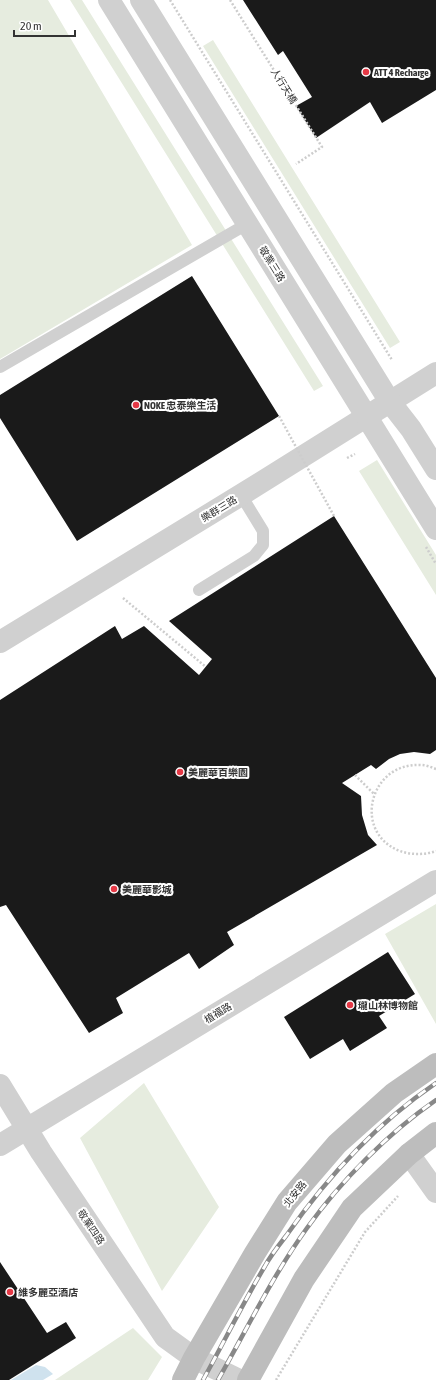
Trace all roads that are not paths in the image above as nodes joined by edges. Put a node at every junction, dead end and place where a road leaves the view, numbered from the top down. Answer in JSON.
{"nodes":[{"id":1,"x":109,"y":0,"type":"edge"},
{"id":2,"x":141,"y":0,"type":"edge"},
{"id":3,"x":247,"y":224,"type":"junction"},
{"id":4,"x":0,"y":367,"type":"edge"},
{"id":5,"x":436,"y":373,"type":"edge"},
{"id":6,"x":390,"y":402,"type":"junction"},
{"id":7,"x":366,"y":416,"type":"junction"},
{"id":8,"x":436,"y":469,"type":"edge"},
{"id":9,"x":241,"y":495,"type":"junction"},
{"id":10,"x":436,"y":529,"type":"edge"},
{"id":11,"x":199,"y":590,"type":"dead end"},
{"id":12,"x":0,"y":642,"type":"edge"},
{"id":13,"x":436,"y":880,"type":"edge"},
{"id":14,"x":436,"y":1064,"type":"edge"},
{"id":15,"x":0,"y":1085,"type":"edge"},
{"id":16,"x":26,"y":1129,"type":"junction"},
{"id":17,"x":436,"y":1133,"type":"edge"},
{"id":18,"x":0,"y":1145,"type":"edge"},
{"id":19,"x":409,"y":1154,"type":"junction"},
{"id":20,"x":436,"y":1192,"type":"edge"},
{"id":21,"x":194,"y":1358,"type":"junction"},
{"id":22,"x":183,"y":1380,"type":"edge"},
{"id":23,"x":239,"y":1380,"type":"edge"},
{"id":24,"x":248,"y":1380,"type":"edge"}],
"edges":[{"from":1,"to":3,"type":"street","name":"敬業三路"},
{"from":2,"to":6,"type":"street"},
{"from":3,"to":4,"type":"lane"},
{"from":3,"to":7,"type":"street","name":"敬業三路"},
{"from":5,"to":6,"type":"street","name":"樂群三路"},
{"from":6,"to":7,"type":"street","name":"樂群三路"},
{"from":6,"to":8,"type":"street"},
{"from":7,"to":9,"type":"street","name":"樂群三路"},
{"from":7,"to":10,"type":"street","name":"敬業三路"},
{"from":9,"to":11,"type":"lane"},
{"from":9,"to":12,"type":"street","name":"樂群三路"},
{"from":13,"to":16,"type":"street","name":"植福路"},
{"from":14,"to":21,"type":"main road","name":"北安路"},
{"from":15,"to":16,"type":"street","name":"敬業四路"},
{"from":16,"to":18,"type":"street","name":"植福路"},
{"from":16,"to":21,"type":"street","name":"敬業四路"},
{"from":17,"to":19,"type":"main road"},
{"from":19,"to":20,"type":"street"},
{"from":19,"to":24,"type":"main road"},
{"from":21,"to":22,"type":"main road","name":"北安路"},
{"from":21,"to":23,"type":"street","name":"敬業四路"}]}
